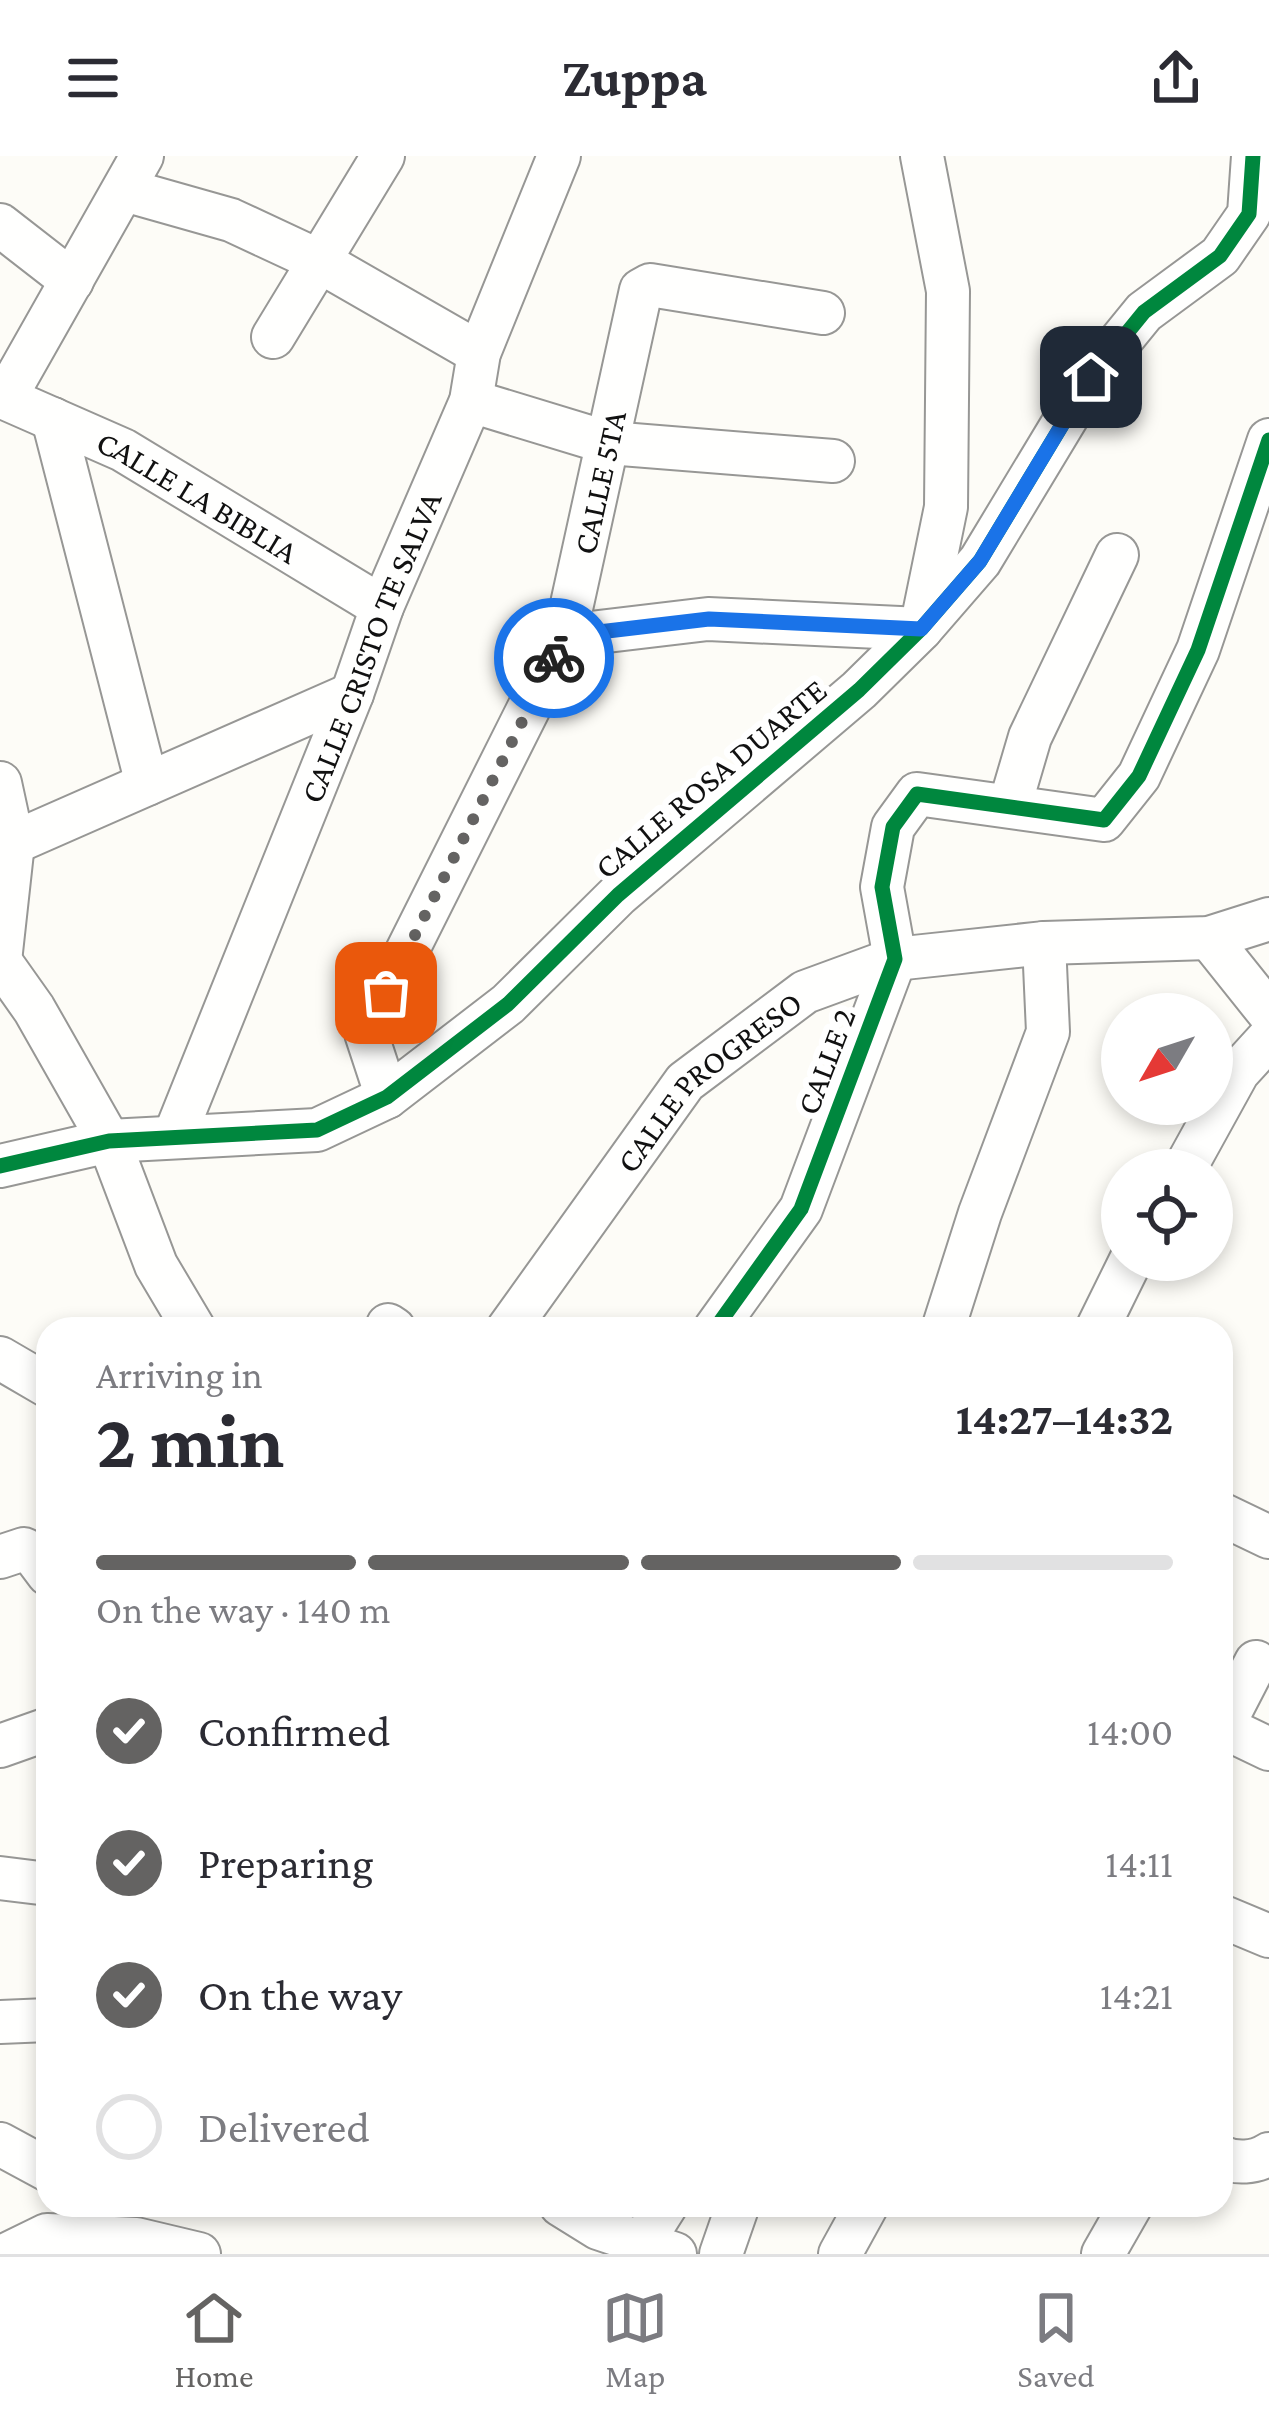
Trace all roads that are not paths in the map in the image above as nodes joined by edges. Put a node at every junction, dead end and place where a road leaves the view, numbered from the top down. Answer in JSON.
{"nodes":[{"id":1,"x":383,"y":156,"type":"edge"},
{"id":2,"x":559,"y":156,"type":"edge"},
{"id":3,"x":922,"y":156,"type":"edge"},
{"id":4,"x":1253,"y":156,"type":"edge"},
{"id":5,"x":134,"y":173,"type":"edge"},
{"id":6,"x":0,"y":225,"type":"edge"},
{"id":7,"x":319,"y":261,"type":"junction"},
{"id":8,"x":72,"y":281,"type":"junction"},
{"id":9,"x":823,"y":313,"type":"dead end"},
{"id":10,"x":273,"y":337,"type":"dead end"},
{"id":11,"x":479,"y":353,"type":"junction"},
{"id":12,"x":2,"y":397,"type":"edge"},
{"id":13,"x":471,"y":401,"type":"junction"},
{"id":14,"x":52,"y":419,"type":"junction"},
{"id":15,"x":1269,"y":440,"type":"edge"},
{"id":16,"x":608,"y":443,"type":"junction"},
{"id":17,"x":833,"y":460,"type":"dead end"},
{"id":18,"x":1117,"y":555,"type":"dead end"},
{"id":19,"x":382,"y":607,"type":"junction"},
{"id":20,"x":921,"y":629,"type":"junction"},
{"id":21,"x":565,"y":636,"type":"junction"},
{"id":22,"x":352,"y":694,"type":"junction"},
{"id":23,"x":0,"y":783,"type":"edge"},
{"id":24,"x":147,"y":784,"type":"junction"},
{"id":25,"x":1010,"y":805,"type":"junction"},
{"id":26,"x":13,"y":843,"type":"junction"},
{"id":27,"x":1269,"y":919,"type":"edge"},
{"id":28,"x":1209,"y":938,"type":"junction"},
{"id":29,"x":1044,"y":943,"type":"junction"},
{"id":30,"x":896,"y":959,"type":"junction"},
{"id":31,"x":0,"y":961,"type":"edge"},
{"id":32,"x":1269,"y":1013,"type":"edge"},
{"id":33,"x":1269,"y":1038,"type":"edge"},
{"id":34,"x":387,"y":1097,"type":"junction"},
{"id":35,"x":174,"y":1137,"type":"junction"},
{"id":36,"x":110,"y":1142,"type":"junction"},
{"id":37,"x":1196,"y":1149,"type":"edge"},
{"id":38,"x":0,"y":1166,"type":"edge"},
{"id":39,"x":1121,"y":1281,"type":"edge"},
{"id":40,"x":187,"y":1317,"type":"edge"},
{"id":41,"x":517,"y":1317,"type":"edge"},
{"id":42,"x":724,"y":1317,"type":"edge"},
{"id":43,"x":947,"y":1317,"type":"edge"},
{"id":44,"x":1103,"y":1317,"type":"edge"},
{"id":45,"x":0,"y":1358,"type":"edge"},
{"id":46,"x":36,"y":1379,"type":"edge"},
{"id":47,"x":1233,"y":1520,"type":"edge"},
{"id":48,"x":1269,"y":1537,"type":"edge"},
{"id":49,"x":0,"y":1557,"type":"edge"},
{"id":50,"x":36,"y":1558,"type":"edge"},
{"id":51,"x":1256,"y":1662,"type":"dead end"},
{"id":52,"x":1233,"y":1705,"type":"edge"},
{"id":53,"x":1233,"y":1731,"type":"edge"},
{"id":54,"x":36,"y":1733,"type":"edge"},
{"id":55,"x":0,"y":1746,"type":"edge"},
{"id":56,"x":1269,"y":1749,"type":"edge"},
{"id":57,"x":0,"y":1878,"type":"edge"},
{"id":58,"x":36,"y":1882,"type":"edge"},
{"id":59,"x":1233,"y":1921,"type":"edge"},
{"id":60,"x":1269,"y":1936,"type":"edge"},
{"id":61,"x":36,"y":2020,"type":"edge"},
{"id":62,"x":0,"y":2022,"type":"edge"},
{"id":63,"x":0,"y":2144,"type":"edge"},
{"id":64,"x":1269,"y":2154,"type":"edge"},
{"id":65,"x":1233,"y":2162,"type":"edge"},
{"id":66,"x":36,"y":2164,"type":"edge"},
{"id":67,"x":114,"y":2217,"type":"edge"},
{"id":68,"x":580,"y":2217,"type":"edge"},
{"id":69,"x":663,"y":2217,"type":"edge"},
{"id":70,"x":734,"y":2217,"type":"edge"},
{"id":71,"x":860,"y":2217,"type":"edge"},
{"id":72,"x":1124,"y":2217,"type":"edge"},
{"id":73,"x":136,"y":2239,"type":"junction"},
{"id":74,"x":653,"y":2250,"type":"edge"},
{"id":75,"x":8,"y":2254,"type":"edge"},
{"id":76,"x":199,"y":2254,"type":"edge"},
{"id":77,"x":721,"y":2254,"type":"edge"},
{"id":78,"x":840,"y":2254,"type":"edge"},
{"id":79,"x":1103,"y":2254,"type":"edge"}],
"edges":[{"from":1,"to":7,"type":"street"},
{"from":2,"to":11,"type":"street","name":"CALLE CRISTO TE SALVA"},
{"from":3,"to":20,"type":"street"},
{"from":4,"to":20,"type":"street","name":"CALLE ROSA DUARTE"},
{"from":5,"to":7,"type":"street"},
{"from":5,"to":8,"type":"street","name":"CALLE LA BIBLIA"},
{"from":6,"to":8,"type":"street"},
{"from":7,"to":10,"type":"street"},
{"from":7,"to":11,"type":"street"},
{"from":8,"to":12,"type":"street","name":"CALLE LA BIBLIA"},
{"from":9,"to":16,"type":"street","name":"CALLE 5TA"},
{"from":11,"to":13,"type":"street","name":"CALLE CRISTO TE SALVA"},
{"from":12,"to":14,"type":"street","name":"CALLE LA BIBLIA"},
{"from":13,"to":16,"type":"street"},
{"from":13,"to":19,"type":"street","name":"CALLE CRISTO TE SALVA"},
{"from":14,"to":19,"type":"street","name":"CALLE LA BIBLIA"},
{"from":14,"to":24,"type":"street"},
{"from":15,"to":25,"type":"street"},
{"from":16,"to":17,"type":"street"},
{"from":16,"to":21,"type":"street","name":"CALLE 5TA"},
{"from":18,"to":25,"type":"street"},
{"from":19,"to":22,"type":"street","name":"CALLE CRISTO TE SALVA"},
{"from":20,"to":21,"type":"street"},
{"from":20,"to":34,"type":"street","name":"CALLE ROSA DUARTE"},
{"from":21,"to":34,"type":"street","name":"CALLE 5TA"},
{"from":22,"to":24,"type":"street"},
{"from":22,"to":35,"type":"street","name":"CALLE CRISTO TE SALVA"},
{"from":23,"to":26,"type":"street"},
{"from":24,"to":26,"type":"street"},
{"from":25,"to":30,"type":"street"},
{"from":26,"to":31,"type":"street"},
{"from":27,"to":28,"type":"street","name":"CALLE PROGRESO"},
{"from":28,"to":29,"type":"street","name":"CALLE PROGRESO"},
{"from":28,"to":32,"type":"street"},
{"from":29,"to":30,"type":"street","name":"CALLE PROGRESO"},
{"from":29,"to":43,"type":"street"},
{"from":30,"to":41,"type":"street","name":"CALLE PROGRESO"},
{"from":30,"to":42,"type":"street","name":"CALLE 2"},
{"from":31,"to":36,"type":"street"},
{"from":33,"to":37,"type":"street"},
{"from":34,"to":35,"type":"street","name":"CALLE ROSA DUARTE"},
{"from":35,"to":36,"type":"street","name":"CALLE ROSA DUARTE"},
{"from":36,"to":38,"type":"street","name":"CALLE ROSA DUARTE"},
{"from":36,"to":40,"type":"street"},
{"from":39,"to":44,"type":"street"},
{"from":45,"to":46,"type":"street"},
{"from":47,"to":48,"type":"street"},
{"from":49,"to":50,"type":"street"},
{"from":51,"to":52,"type":"street"},
{"from":53,"to":56,"type":"street"},
{"from":54,"to":55,"type":"street"},
{"from":57,"to":58,"type":"street"},
{"from":59,"to":60,"type":"street"},
{"from":61,"to":62,"type":"street"},
{"from":63,"to":66,"type":"street"},
{"from":64,"to":65,"type":"street"},
{"from":67,"to":73,"type":"street"},
{"from":68,"to":74,"type":"street"},
{"from":69,"to":74,"type":"street"},
{"from":70,"to":77,"type":"street"},
{"from":71,"to":78,"type":"street"},
{"from":72,"to":79,"type":"street"},
{"from":73,"to":75,"type":"street"},
{"from":73,"to":76,"type":"street"}]}
